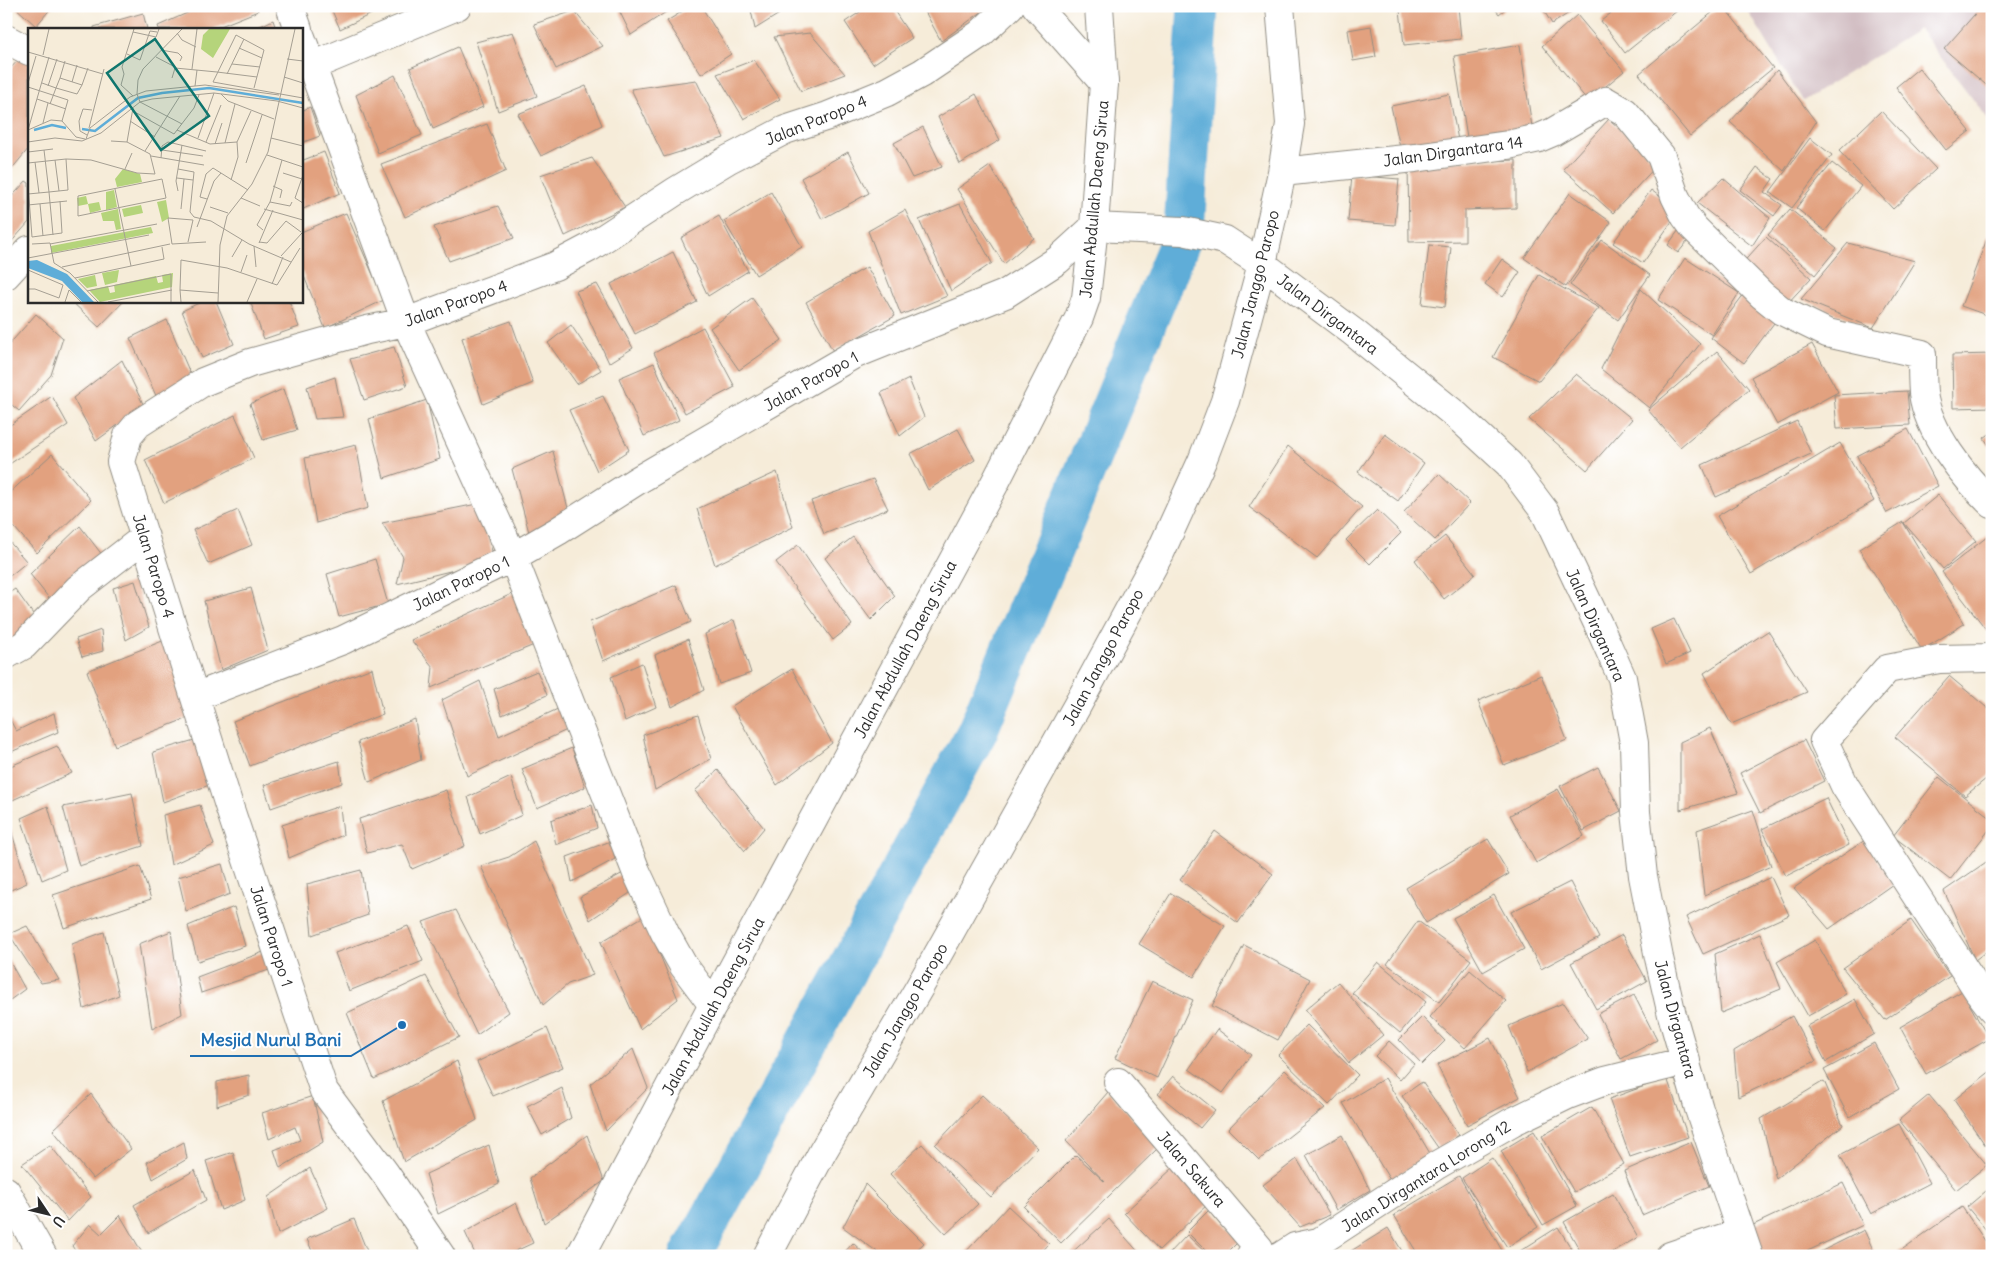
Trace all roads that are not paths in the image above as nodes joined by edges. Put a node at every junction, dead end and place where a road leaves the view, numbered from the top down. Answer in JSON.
{"nodes":[{"id":1,"x":290,"y":6,"type":"edge"},
{"id":2,"x":457,"y":6,"type":"edge"},
{"id":3,"x":1010,"y":6,"type":"edge"},
{"id":4,"x":1036,"y":6,"type":"edge"},
{"id":5,"x":1099,"y":6,"type":"edge"},
{"id":6,"x":1280,"y":6,"type":"edge"},
{"id":7,"x":298,"y":28,"type":"edge"},
{"id":8,"x":6,"y":39,"type":"edge"},
{"id":9,"x":302,"y":40,"type":"edge"},
{"id":10,"x":28,"y":50,"type":"edge"},
{"id":11,"x":312,"y":66,"type":"junction"},
{"id":12,"x":1104,"y":82,"type":"junction"},
{"id":13,"x":1282,"y":172,"type":"junction"},
{"id":14,"x":1094,"y":227,"type":"junction"},
{"id":15,"x":28,"y":251,"type":"edge"},
{"id":16,"x":1262,"y":264,"type":"junction"},
{"id":17,"x":6,"y":275,"type":"edge"},
{"id":18,"x":406,"y":322,"type":"junction"},
{"id":19,"x":1992,"y":504,"type":"edge"},
{"id":20,"x":145,"y":537,"type":"junction"},
{"id":21,"x":513,"y":557,"type":"junction"},
{"id":22,"x":6,"y":655,"type":"edge"},
{"id":23,"x":1992,"y":656,"type":"edge"},
{"id":24,"x":195,"y":697,"type":"junction"},
{"id":25,"x":712,"y":1005,"type":"junction"},
{"id":26,"x":1992,"y":1009,"type":"edge"},
{"id":27,"x":1686,"y":1061,"type":"junction"},
{"id":28,"x":1118,"y":1082,"type":"dead end"},
{"id":29,"x":6,"y":1191,"type":"edge"},
{"id":30,"x":1745,"y":1244,"type":"edge"},
{"id":31,"x":1266,"y":1254,"type":"edge"},
{"id":32,"x":43,"y":1256,"type":"edge"},
{"id":33,"x":441,"y":1256,"type":"edge"},
{"id":34,"x":580,"y":1256,"type":"edge"},
{"id":35,"x":767,"y":1256,"type":"edge"},
{"id":36,"x":1670,"y":1256,"type":"edge"}],
"edges":[{"from":1,"to":7,"type":"street"},
{"from":2,"to":11,"type":"street"},
{"from":3,"to":18,"type":"street","name":"Jalan Paropo 4"},
{"from":4,"to":12,"type":"street"},
{"from":5,"to":12,"type":"street","name":"Jalan Abdullah Daeng Sirua"},
{"from":6,"to":13,"type":"street","name":"Jalan Janggo Paropo"},
{"from":8,"to":10,"type":"street"},
{"from":9,"to":11,"type":"street"},
{"from":11,"to":18,"type":"street"},
{"from":12,"to":14,"type":"street","name":"Jalan Abdullah Daeng Sirua"},
{"from":13,"to":16,"type":"street","name":"Jalan Janggo Paropo"},
{"from":13,"to":19,"type":"street","name":"Jalan Dirgantara 14"},
{"from":14,"to":16,"type":"street"},
{"from":14,"to":21,"type":"street","name":"Jalan Paropo 1"},
{"from":14,"to":25,"type":"street","name":"Jalan Abdullah Daeng Sirua"},
{"from":15,"to":17,"type":"street"},
{"from":16,"to":27,"type":"street","name":"Jalan Dirgantara"},
{"from":16,"to":35,"type":"street","name":"Jalan Janggo Paropo"},
{"from":18,"to":20,"type":"street","name":"Jalan Paropo 4"},
{"from":18,"to":21,"type":"street"},
{"from":20,"to":22,"type":"street"},
{"from":20,"to":24,"type":"street","name":"Jalan Paropo 4"},
{"from":21,"to":24,"type":"street","name":"Jalan Paropo 1"},
{"from":21,"to":25,"type":"street"},
{"from":23,"to":26,"type":"street"},
{"from":24,"to":33,"type":"street","name":"Jalan Paropo 1"},
{"from":25,"to":34,"type":"street","name":"Jalan Abdullah Daeng Sirua"},
{"from":27,"to":30,"type":"street","name":"Jalan Dirgantara"},
{"from":27,"to":31,"type":"street","name":"Jalan Dirgantara Lorong 12"},
{"from":28,"to":31,"type":"street","name":"Jalan Sakura"},
{"from":29,"to":32,"type":"street"},
{"from":30,"to":36,"type":"street"}]}
